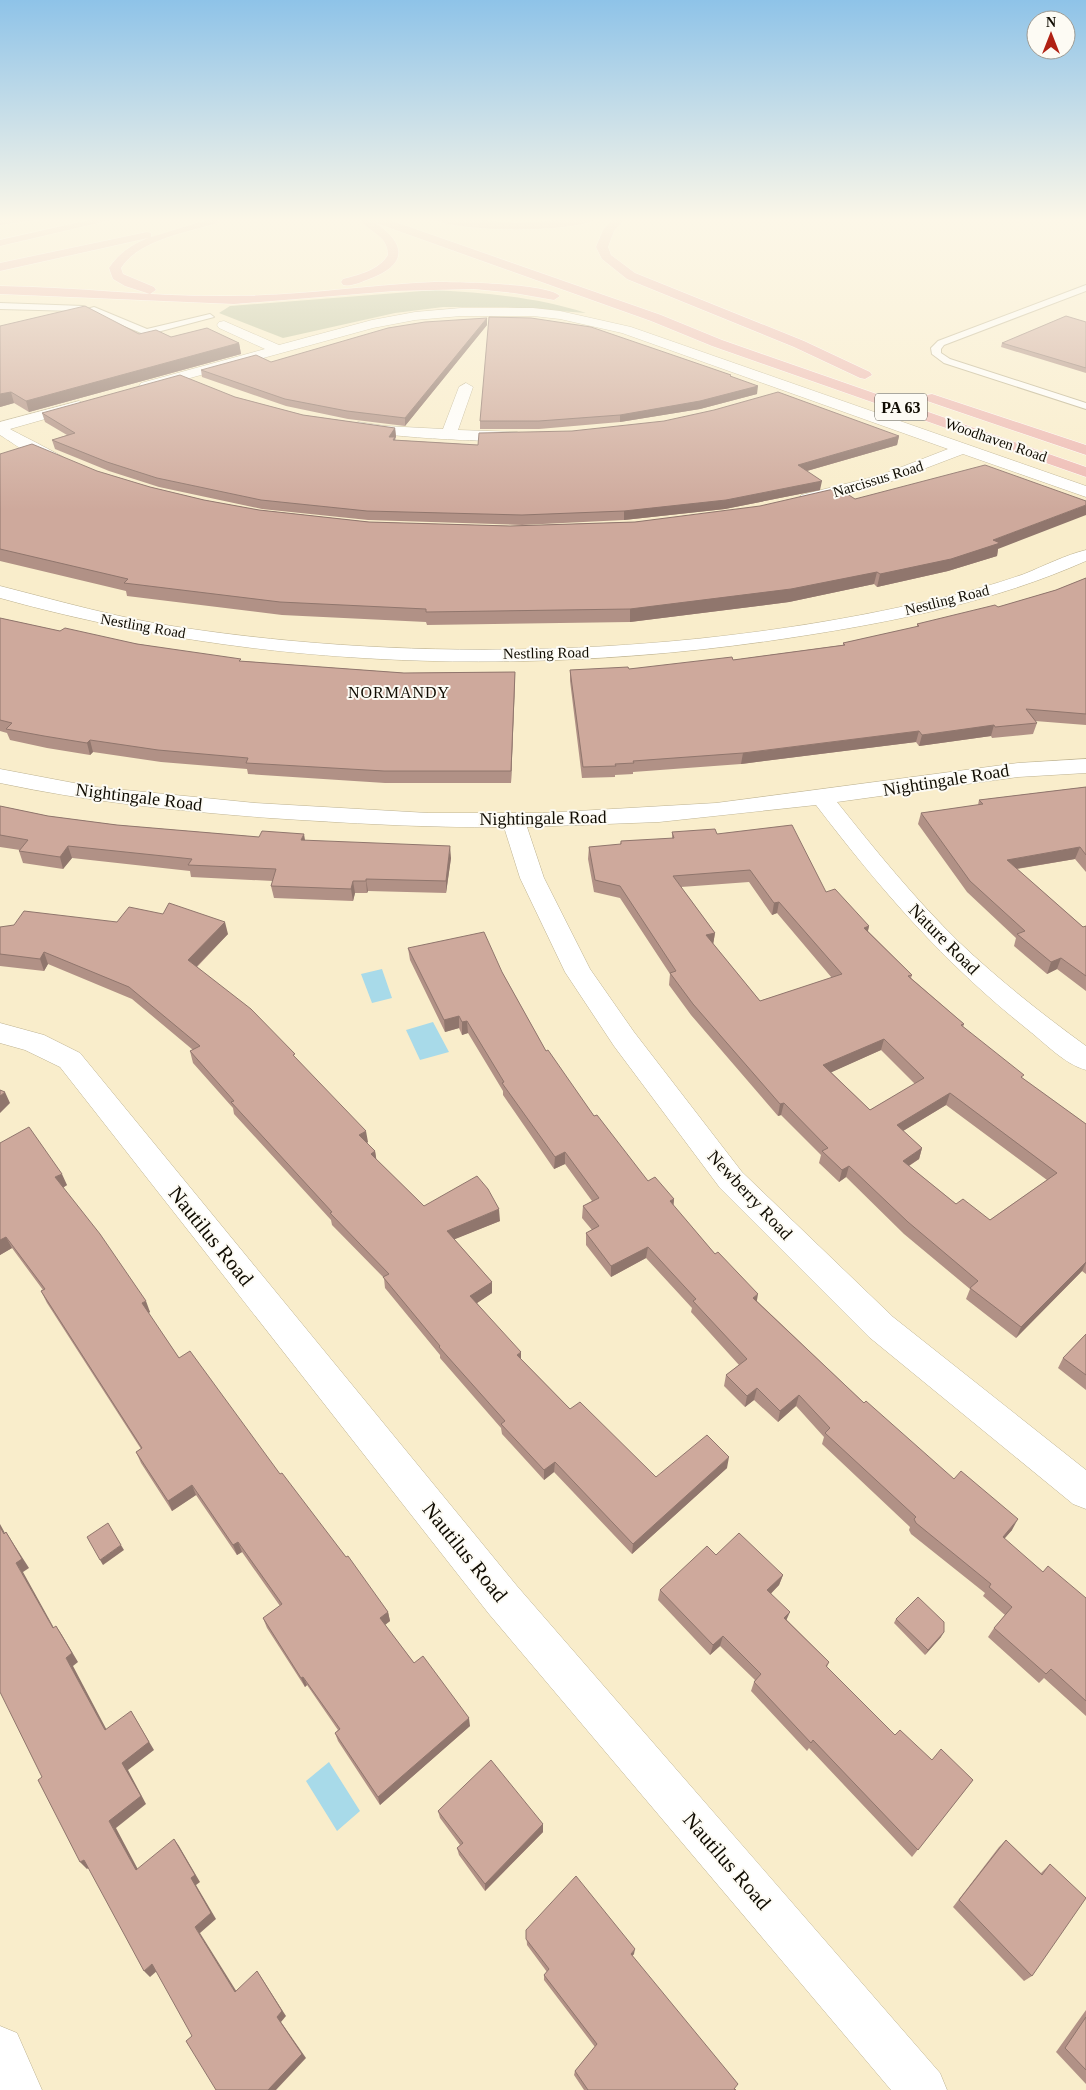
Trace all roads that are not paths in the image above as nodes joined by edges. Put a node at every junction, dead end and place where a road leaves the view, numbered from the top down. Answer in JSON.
{"nodes":[{"id":1,"x":74,"y":315,"type":"edge"},
{"id":2,"x":105,"y":315,"type":"edge"},
{"id":3,"x":434,"y":315,"type":"edge"},
{"id":4,"x":548,"y":315,"type":"edge"},
{"id":5,"x":615,"y":315,"type":"edge"},
{"id":6,"x":646,"y":315,"type":"edge"},
{"id":7,"x":725,"y":315,"type":"edge"},
{"id":8,"x":1016,"y":315,"type":"edge"},
{"id":9,"x":210,"y":317,"type":"dead end"},
{"id":10,"x":698,"y":317,"type":"dead end"},
{"id":11,"x":55,"y":319,"type":"edge"},
{"id":12,"x":224,"y":325,"type":"dead end"},
{"id":13,"x":717,"y":343,"type":"junction"},
{"id":14,"x":276,"y":349,"type":"junction"},
{"id":15,"x":865,"y":375,"type":"junction"},
{"id":16,"x":182,"y":376,"type":"junction"},
{"id":17,"x":884,"y":381,"type":"dead end"},
{"id":18,"x":466,"y":387,"type":"dead end"},
{"id":19,"x":207,"y":388,"type":"edge"},
{"id":20,"x":795,"y":388,"type":"junction"},
{"id":21,"x":134,"y":389,"type":"edge"},
{"id":22,"x":920,"y":394,"type":"dead end"},
{"id":23,"x":773,"y":396,"type":"edge"},
{"id":24,"x":96,"y":400,"type":"edge"},
{"id":25,"x":1086,"y":406,"type":"edge"},
{"id":26,"x":341,"y":425,"type":"edge"},
{"id":27,"x":0,"y":428,"type":"edge"},
{"id":28,"x":448,"y":435,"type":"junction"},
{"id":29,"x":532,"y":437,"type":"edge"},
{"id":30,"x":963,"y":448,"type":"junction"},
{"id":31,"x":1086,"y":450,"type":"edge"},
{"id":32,"x":74,"y":466,"type":"edge"},
{"id":33,"x":1086,"y":472,"type":"edge"},
{"id":34,"x":1086,"y":492,"type":"edge"},
{"id":35,"x":795,"y":502,"type":"edge"},
{"id":36,"x":1086,"y":555,"type":"edge"},
{"id":37,"x":0,"y":592,"type":"edge"},
{"id":38,"x":1086,"y":766,"type":"edge"},
{"id":39,"x":0,"y":776,"type":"edge"},
{"id":40,"x":822,"y":798,"type":"junction"},
{"id":41,"x":513,"y":820,"type":"junction"},
{"id":42,"x":0,"y":1033,"type":"edge"},
{"id":43,"x":1086,"y":1060,"type":"edge"},
{"id":44,"x":1086,"y":1492,"type":"edge"},
{"id":45,"x":0,"y":2050,"type":"edge"},
{"id":46,"x":18,"y":2090,"type":"edge"},
{"id":47,"x":923,"y":2090,"type":"edge"}],
"edges":[{"from":1,"to":11,"type":"lane"},
{"from":2,"to":9,"type":"lane"},
{"from":3,"to":14,"type":"street","name":"Woodhaven Road"},
{"from":4,"to":20,"type":"street","name":"Woodhaven Road"},
{"from":5,"to":13,"type":"highway","number":"PA 63"},
{"from":6,"to":13,"type":"highway","name":"Woodhaven Road"},
{"from":7,"to":15,"type":"highway"},
{"from":8,"to":25,"type":"lane"},
{"from":10,"to":15,"type":"highway","number":"PA 63"},
{"from":12,"to":14,"type":"street"},
{"from":13,"to":33,"type":"highway","name":"Woodhaven Road","number":"PA 63"},
{"from":14,"to":16,"type":"street","name":"Woodhaven Road"},
{"from":15,"to":17,"type":"highway","number":"PA 63"},
{"from":16,"to":19,"type":"street"},
{"from":16,"to":21,"type":"street","name":"Woodhaven Road"},
{"from":18,"to":28,"type":"street"},
{"from":20,"to":23,"type":"street"},
{"from":20,"to":30,"type":"street","name":"Woodhaven Road"},
{"from":22,"to":31,"type":"highway","name":"Woodhaven Road","number":"PA 63"},
{"from":24,"to":27,"type":"street"},
{"from":26,"to":28,"type":"street"},
{"from":27,"to":32,"type":"street"},
{"from":28,"to":29,"type":"street"},
{"from":30,"to":34,"type":"street","name":"Woodhaven Road"},
{"from":30,"to":35,"type":"street","name":"Narcissus Road"},
{"from":36,"to":37,"type":"street","name":"Nestling Road"},
{"from":38,"to":40,"type":"street","name":"Nightingale Road"},
{"from":39,"to":41,"type":"street","name":"Nightingale Road"},
{"from":40,"to":41,"type":"street","name":"Nightingale Road"},
{"from":40,"to":43,"type":"street","name":"Nature Road"},
{"from":41,"to":44,"type":"street","name":"Newberry Road"},
{"from":42,"to":47,"type":"street","name":"Nautilus Road"},
{"from":45,"to":46,"type":"street"}]}
